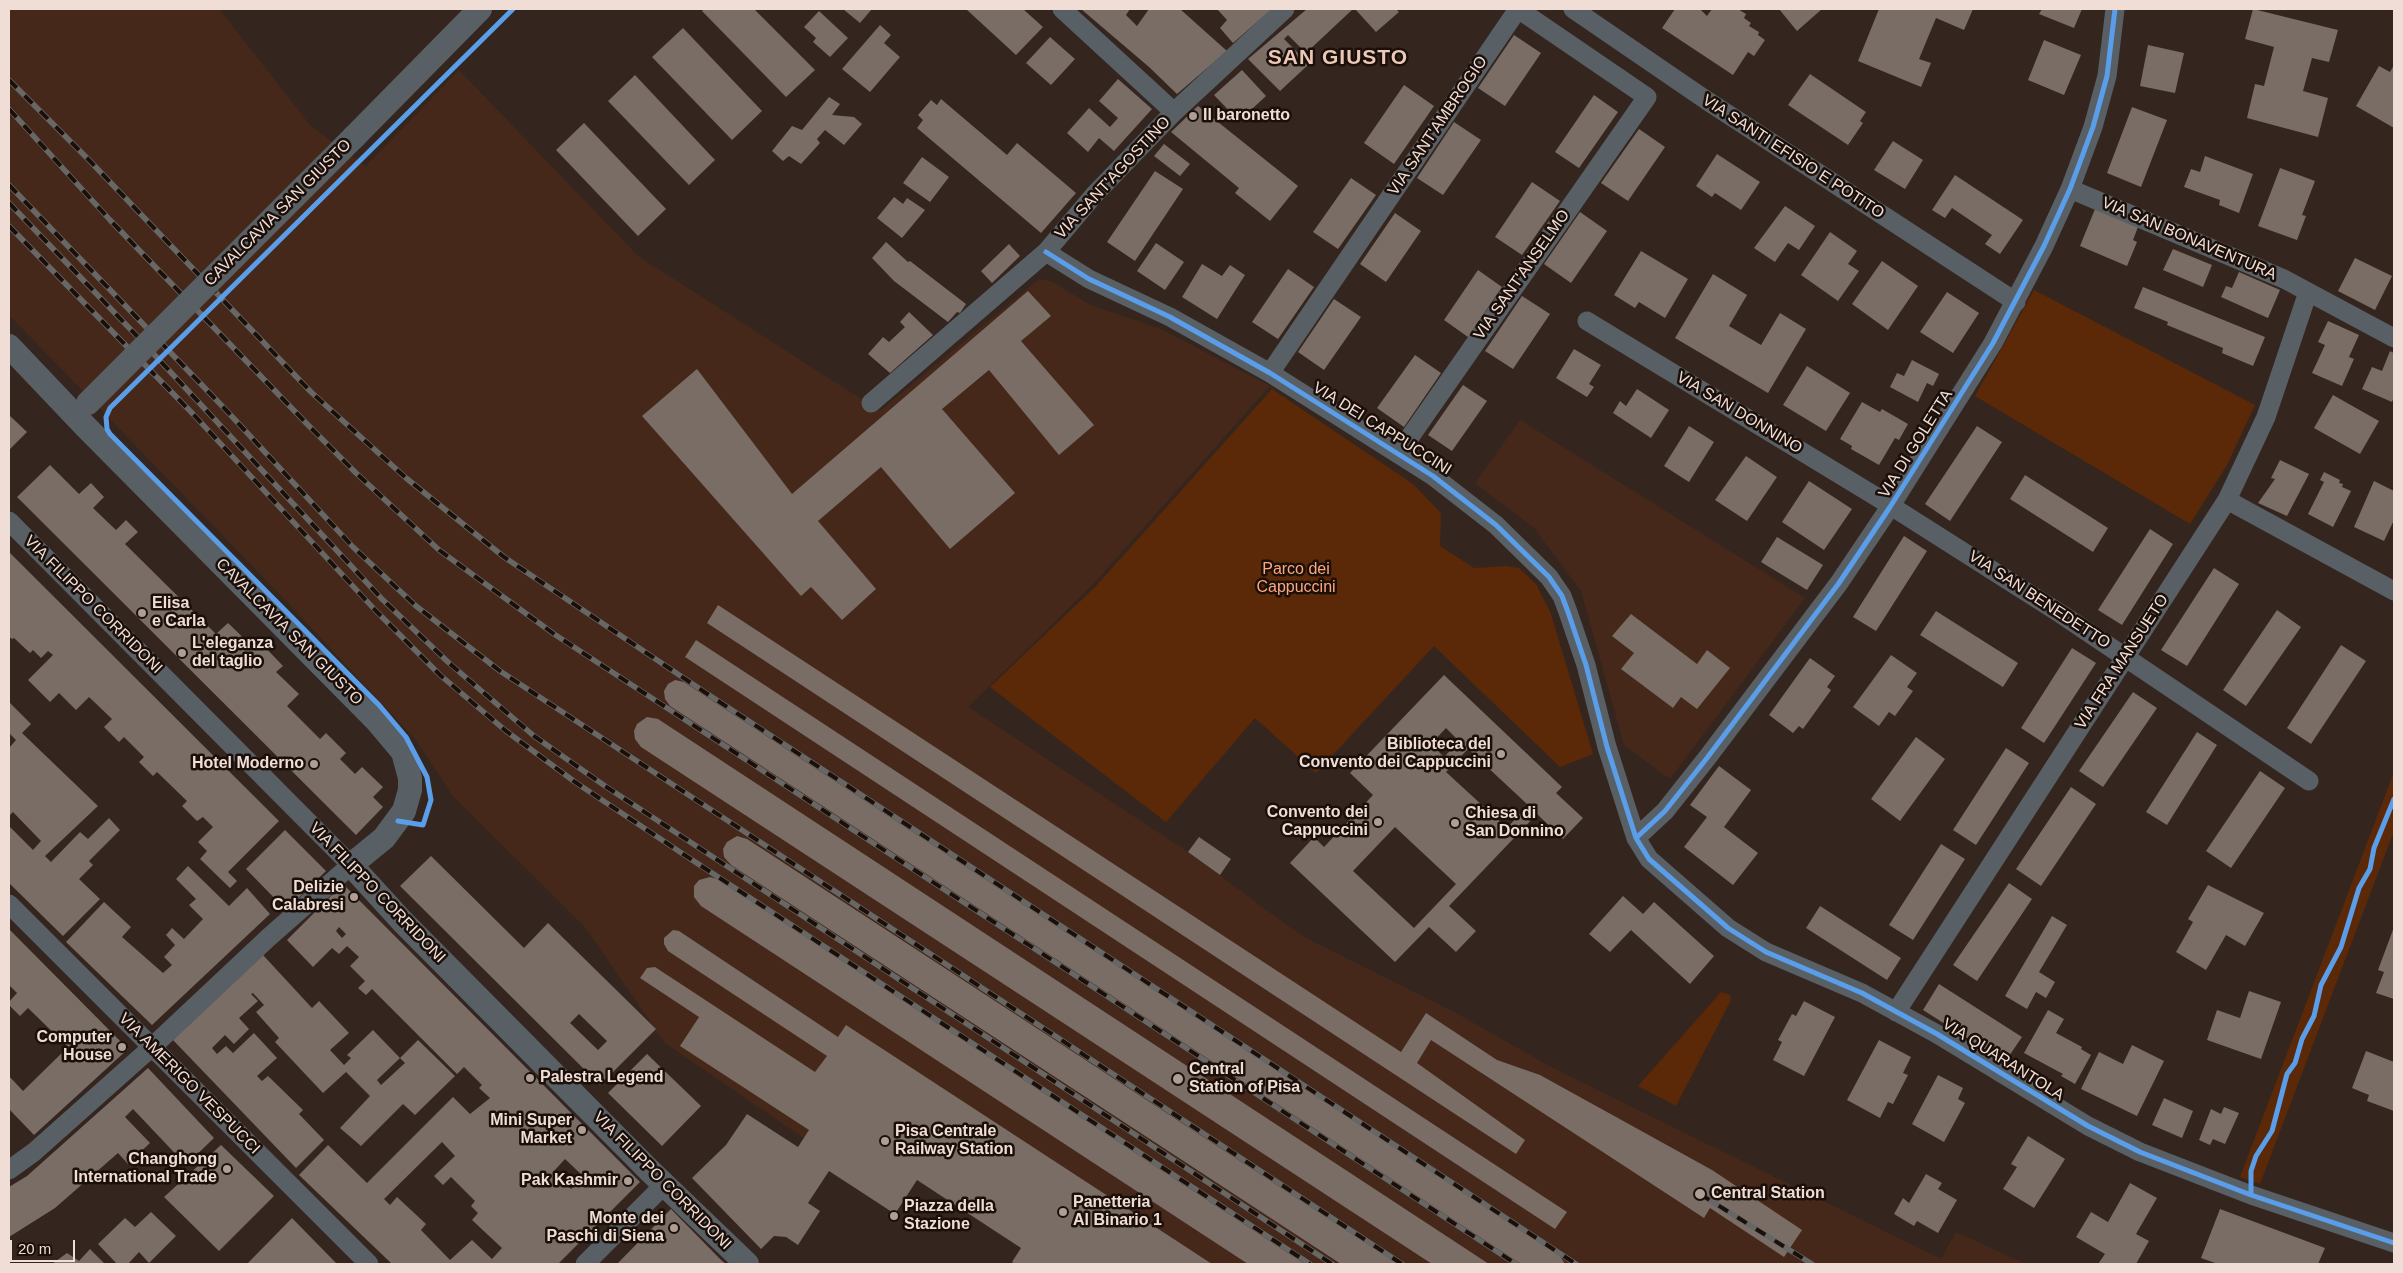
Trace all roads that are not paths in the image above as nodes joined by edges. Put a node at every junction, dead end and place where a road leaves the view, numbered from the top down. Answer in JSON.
{"nodes":[{"id":1,"x":480,"y":9,"type":"edge"},
{"id":2,"x":1062,"y":9,"type":"edge"},
{"id":3,"x":1284,"y":9,"type":"edge"},
{"id":4,"x":1574,"y":9,"type":"edge"},
{"id":5,"x":2115,"y":9,"type":"edge"},
{"id":6,"x":1647,"y":97,"type":"joint"},
{"id":7,"x":1174,"y":112,"type":"junction"},
{"id":8,"x":2070,"y":189,"type":"junction"},
{"id":9,"x":1046,"y":252,"type":"junction"},
{"id":10,"x":2308,"y":292,"type":"junction"},
{"id":11,"x":2016,"y":302,"type":"junction"},
{"id":12,"x":1587,"y":321,"type":"dead end"},
{"id":13,"x":2394,"y":338,"type":"edge"},
{"id":14,"x":9,"y":346,"type":"edge"},
{"id":15,"x":1270,"y":373,"type":"junction"},
{"id":16,"x":871,"y":403,"type":"dead end"},
{"id":17,"x":82,"y":410,"type":"junction"},
{"id":18,"x":1398,"y":454,"type":"junction"},
{"id":19,"x":2227,"y":500,"type":"junction"},
{"id":20,"x":1890,"y":507,"type":"junction"},
{"id":21,"x":9,"y":521,"type":"edge"},
{"id":22,"x":2394,"y":592,"type":"edge"},
{"id":23,"x":2127,"y":656,"type":"junction"},
{"id":24,"x":2309,"y":781,"type":"dead end"},
{"id":25,"x":1636,"y":838,"type":"junction"},
{"id":26,"x":350,"y":865,"type":"junction"},
{"id":27,"x":9,"y":904,"type":"edge"},
{"id":28,"x":1896,"y":1012,"type":"junction"},
{"id":29,"x":152,"y":1047,"type":"junction"},
{"id":30,"x":9,"y":1170,"type":"edge"},
{"id":31,"x":664,"y":1185,"type":"junction"},
{"id":32,"x":2394,"y":1243,"type":"edge"},
{"id":33,"x":369,"y":1264,"type":"edge"},
{"id":34,"x":586,"y":1264,"type":"edge"},
{"id":35,"x":746,"y":1264,"type":"edge"}],
"edges":[{"from":1,"to":17,"type":"street","name":"CAVALCAVIA SAN GIUSTO","bridge":true},
{"from":2,"to":7,"type":"street"},
{"from":3,"to":7,"type":"street","name":"VIA SANT'AGOSTINO"},
{"from":4,"to":11,"type":"street","name":"VIA SANTI EFISIO E POTITO"},
{"from":5,"to":8,"type":"street","name":"VIA DI GOLETTA"},
{"from":6,"to":15,"type":"street","name":"VIA SANT'AMBROGIO"},
{"from":6,"to":18,"type":"street","name":"VIA SANT'ANSELMO"},
{"from":7,"to":9,"type":"street","name":"VIA SANT'AGOSTINO"},
{"from":8,"to":10,"type":"street","name":"VIA SAN BONAVENTURA"},
{"from":8,"to":11,"type":"street","name":"VIA DI GOLETTA"},
{"from":9,"to":15,"type":"street","name":"VIA DEI CAPPUCCINI"},
{"from":9,"to":16,"type":"street","name":"VIA SANT'AGOSTINO"},
{"from":10,"to":13,"type":"street","name":"VIA SAN BONAVENTURA"},
{"from":10,"to":19,"type":"street","name":"VIA FRA MANSUETO"},
{"from":11,"to":20,"type":"street","name":"VIA DI GOLETTA"},
{"from":12,"to":20,"type":"street","name":"VIA SAN DONNINO"},
{"from":14,"to":17,"type":"street","name":"CAVALCAVIA SAN GIUSTO"},
{"from":15,"to":18,"type":"street","name":"VIA DEI CAPPUCCINI"},
{"from":17,"to":26,"type":"street","name":"CAVALCAVIA SAN GIUSTO"},
{"from":18,"to":25,"type":"street","name":"VIA DEI CAPPUCCINI"},
{"from":19,"to":22,"type":"street"},
{"from":19,"to":23,"type":"street","name":"VIA FRA MANSUETO"},
{"from":20,"to":23,"type":"street","name":"VIA SAN BENEDETTO"},
{"from":20,"to":25,"type":"street","name":"VIA DI GOLETTA"},
{"from":21,"to":26,"type":"street","name":"VIA FILIPPO CORRIDONI"},
{"from":23,"to":24,"type":"street","name":"VIA SAN BENEDETTO"},
{"from":23,"to":28,"type":"street","name":"VIA FRA MANSUETO"},
{"from":25,"to":28,"type":"street","name":"VIA QUARANTOLA"},
{"from":26,"to":29,"type":"street"},
{"from":26,"to":31,"type":"street","name":"VIA FILIPPO CORRIDONI"},
{"from":27,"to":29,"type":"street","name":"VIA AMERIGO VESPUCCI"},
{"from":28,"to":32,"type":"street","name":"VIA QUARANTOLA"},
{"from":29,"to":30,"type":"street"},
{"from":29,"to":33,"type":"street","name":"VIA AMERIGO VESPUCCI"},
{"from":31,"to":34,"type":"street"},
{"from":31,"to":35,"type":"street","name":"VIA FILIPPO CORRIDONI"}]}
